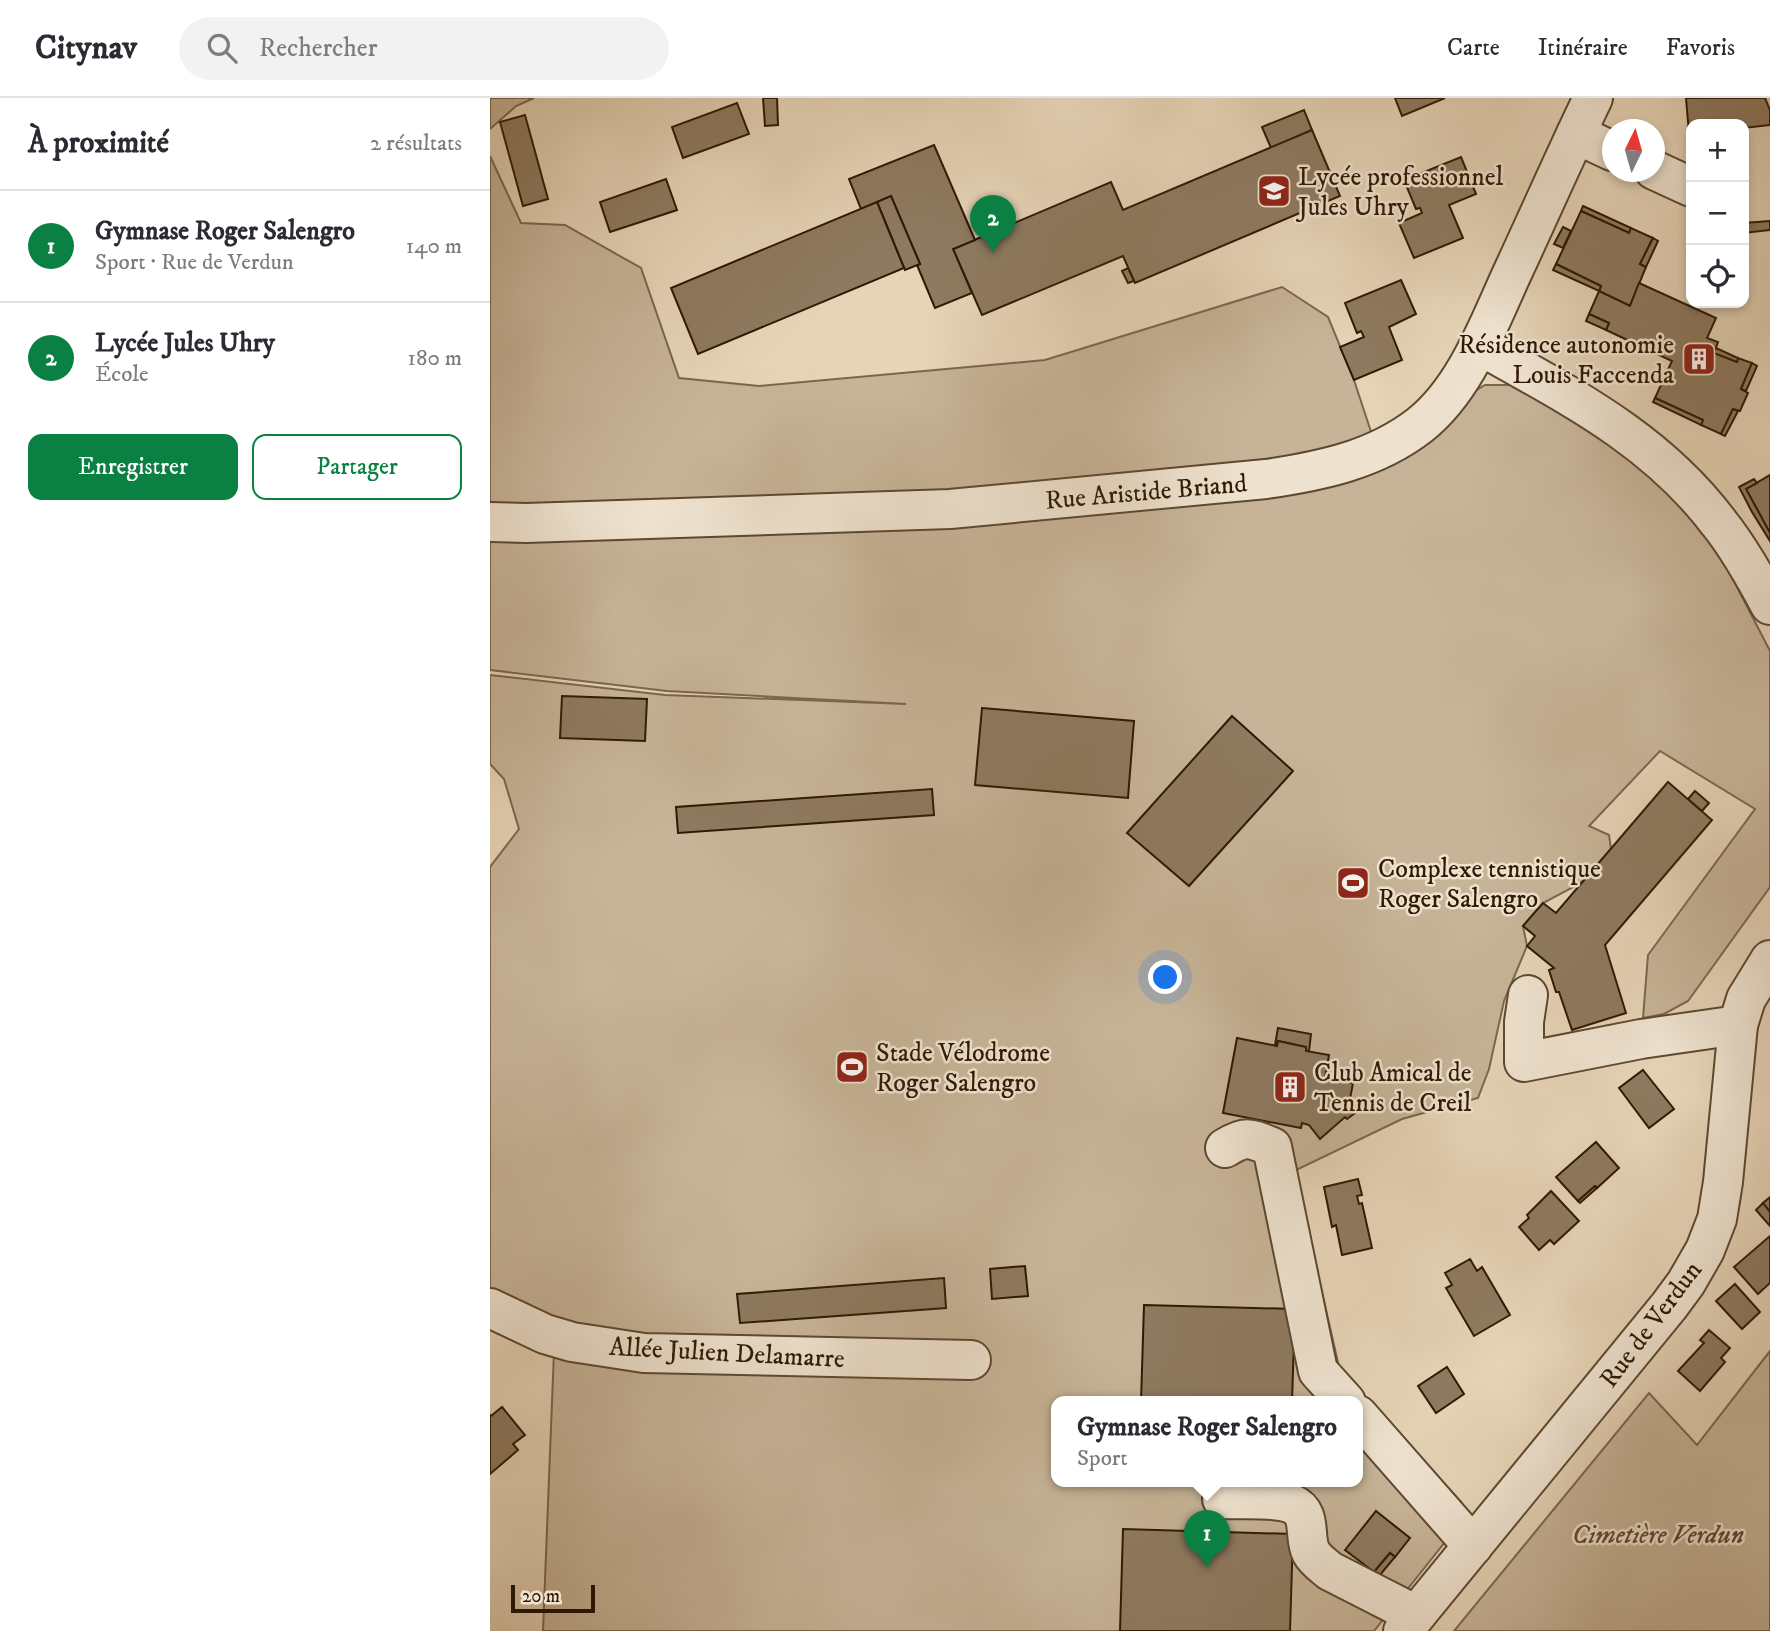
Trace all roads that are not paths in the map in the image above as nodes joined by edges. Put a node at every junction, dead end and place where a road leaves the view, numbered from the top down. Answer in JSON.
{"nodes":[{"id":1,"x":1593,"y":98,"type":"edge"},
{"id":2,"x":1576,"y":134,"type":"junction"},
{"id":3,"x":1602,"y":146,"type":"edge"},
{"id":4,"x":1665,"y":175,"type":"edge"},
{"id":5,"x":1686,"y":185,"type":"edge"},
{"id":6,"x":1479,"y":345,"type":"junction"},
{"id":7,"x":490,"y":522,"type":"edge"},
{"id":8,"x":1770,"y":605,"type":"edge"},
{"id":9,"x":1770,"y":960,"type":"edge"},
{"id":10,"x":1528,"y":995,"type":"dead end"},
{"id":11,"x":1738,"y":1025,"type":"junction"},
{"id":12,"x":1225,"y":1148,"type":"dead end"},
{"id":13,"x":490,"y":1308,"type":"edge"},
{"id":14,"x":971,"y":1360,"type":"dead end"},
{"id":15,"x":1341,"y":1396,"type":"edge"},
{"id":16,"x":1363,"y":1422,"type":"edge"},
{"id":17,"x":1222,"y":1499,"type":"dead end"},
{"id":18,"x":1473,"y":1546,"type":"junction"},
{"id":19,"x":1409,"y":1623,"type":"edge"}],
"edges":[{"from":1,"to":2,"type":"street","name":"Rue Aristide Briand"},
{"from":2,"to":3,"type":"street"},
{"from":2,"to":6,"type":"street","name":"Rue Aristide Briand"},
{"from":4,"to":5,"type":"street"},
{"from":6,"to":7,"type":"street","name":"Rue Aristide Briand"},
{"from":6,"to":8,"type":"street"},
{"from":9,"to":11,"type":"street","name":"Rue de Verdun"},
{"from":10,"to":11,"type":"street"},
{"from":11,"to":18,"type":"street","name":"Rue de Verdun"},
{"from":12,"to":15,"type":"street"},
{"from":13,"to":14,"type":"street","name":"Allée Julien Delamarre"},
{"from":16,"to":18,"type":"street"},
{"from":17,"to":19,"type":"street"},
{"from":18,"to":19,"type":"street","name":"Rue de Verdun"}]}
